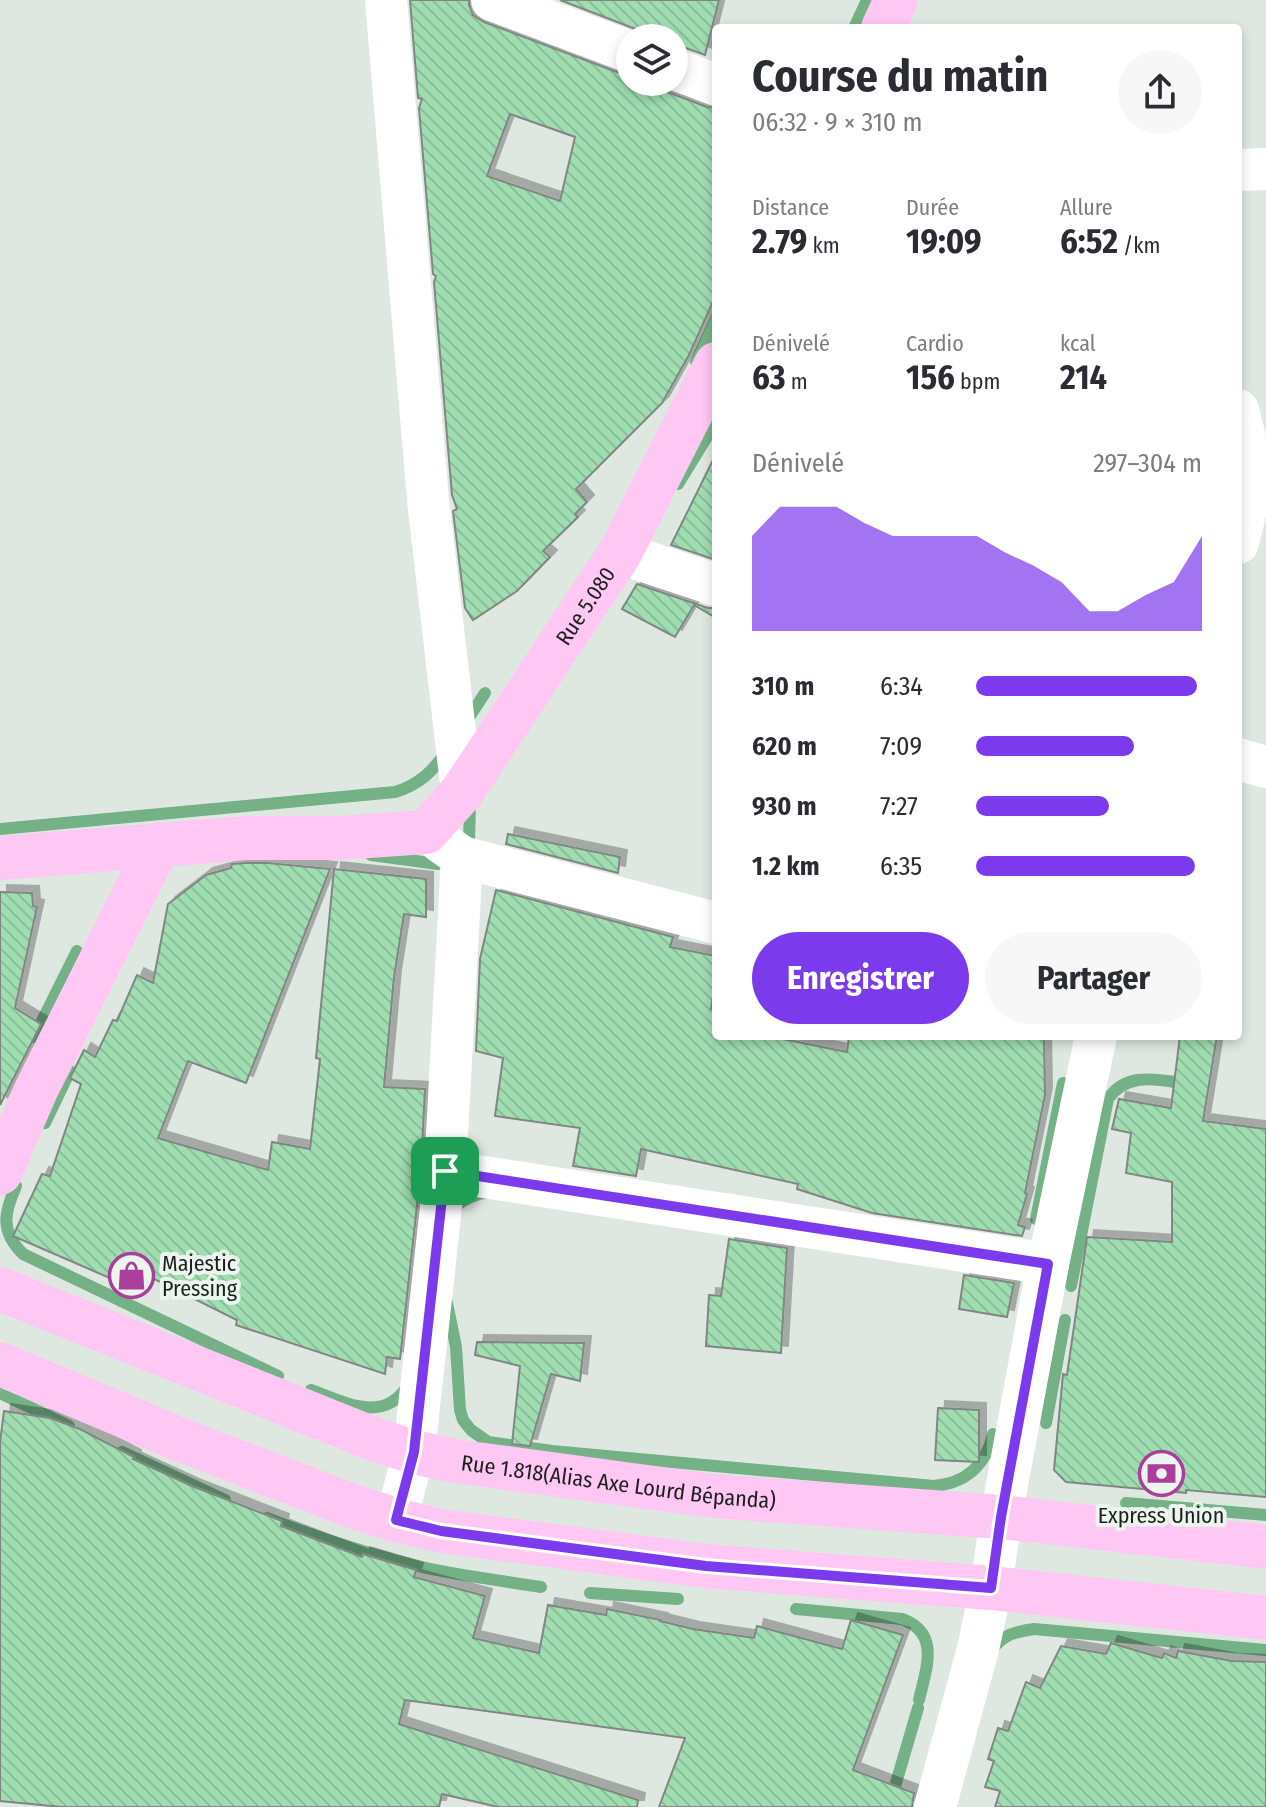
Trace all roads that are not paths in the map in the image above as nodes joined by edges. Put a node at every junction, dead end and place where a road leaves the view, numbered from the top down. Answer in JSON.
{"nodes":[{"id":1,"x":386,"y":0,"type":"edge"},
{"id":2,"x":492,"y":0,"type":"edge"},
{"id":3,"x":896,"y":0,"type":"edge"},
{"id":4,"x":885,"y":24,"type":"edge"},
{"id":5,"x":616,"y":47,"type":"edge"},
{"id":6,"x":688,"y":74,"type":"edge"},
{"id":7,"x":712,"y":83,"type":"edge"},
{"id":8,"x":1266,"y":169,"type":"edge"},
{"id":9,"x":1242,"y":170,"type":"edge"},
{"id":10,"x":712,"y":372,"type":"edge"},
{"id":11,"x":1242,"y":426,"type":"edge"},
{"id":12,"x":1242,"y":527,"type":"edge"},
{"id":13,"x":620,"y":553,"type":"junction"},
{"id":14,"x":712,"y":584,"type":"edge"},
{"id":15,"x":1242,"y":760,"type":"edge"},
{"id":16,"x":1266,"y":767,"type":"edge"},
{"id":17,"x":462,"y":792,"type":"junction"},
{"id":18,"x":426,"y":832,"type":"junction"},
{"id":19,"x":159,"y":844,"type":"junction"},
{"id":20,"x":462,"y":857,"type":"junction"},
{"id":21,"x":0,"y":858,"type":"edge"},
{"id":22,"x":712,"y":922,"type":"edge"},
{"id":23,"x":1095,"y":1040,"type":"edge"},
{"id":24,"x":445,"y":1171,"type":"junction"},
{"id":25,"x":0,"y":1173,"type":"edge"},
{"id":26,"x":1048,"y":1264,"type":"junction"},
{"id":27,"x":0,"y":1289,"type":"edge"},
{"id":28,"x":0,"y":1364,"type":"edge"},
{"id":29,"x":414,"y":1452,"type":"junction"},
{"id":30,"x":1001,"y":1517,"type":"junction"},
{"id":31,"x":396,"y":1520,"type":"junction"},
{"id":32,"x":1266,"y":1547,"type":"edge"},
{"id":33,"x":991,"y":1588,"type":"junction"},
{"id":34,"x":1266,"y":1618,"type":"edge"},
{"id":35,"x":935,"y":1807,"type":"edge"}],
"edges":[{"from":1,"to":17,"type":"street"},
{"from":2,"to":5,"type":"street"},
{"from":3,"to":4,"type":"main road"},
{"from":6,"to":7,"type":"street"},
{"from":8,"to":9,"type":"street"},
{"from":10,"to":13,"type":"main road","name":"Rue 5.080"},
{"from":11,"to":12,"type":"street"},
{"from":13,"to":14,"type":"street"},
{"from":13,"to":17,"type":"main road","name":"Rue 5.080"},
{"from":15,"to":16,"type":"street"},
{"from":17,"to":18,"type":"main road","name":"Rue 5.080"},
{"from":18,"to":19,"type":"main road"},
{"from":18,"to":20,"type":"street"},
{"from":19,"to":21,"type":"main road"},
{"from":19,"to":25,"type":"main road"},
{"from":20,"to":22,"type":"street"},
{"from":20,"to":24,"type":"street"},
{"from":23,"to":26,"type":"street"},
{"from":24,"to":26,"type":"street"},
{"from":24,"to":29,"type":"street"},
{"from":26,"to":30,"type":"street"},
{"from":27,"to":29,"type":"main road","name":"Rue 1.818(Alias Axe Lourd Bépanda)"},
{"from":28,"to":31,"type":"main road"},
{"from":29,"to":30,"type":"main road","name":"Rue 1.818(Alias Axe Lourd Bépanda)"},
{"from":29,"to":31,"type":"street"},
{"from":30,"to":32,"type":"main road","name":"Rue 1.818(Alias Axe Lourd Bépanda)"},
{"from":30,"to":33,"type":"street"},
{"from":31,"to":33,"type":"main road"},
{"from":33,"to":34,"type":"main road"},
{"from":33,"to":35,"type":"street"}]}
